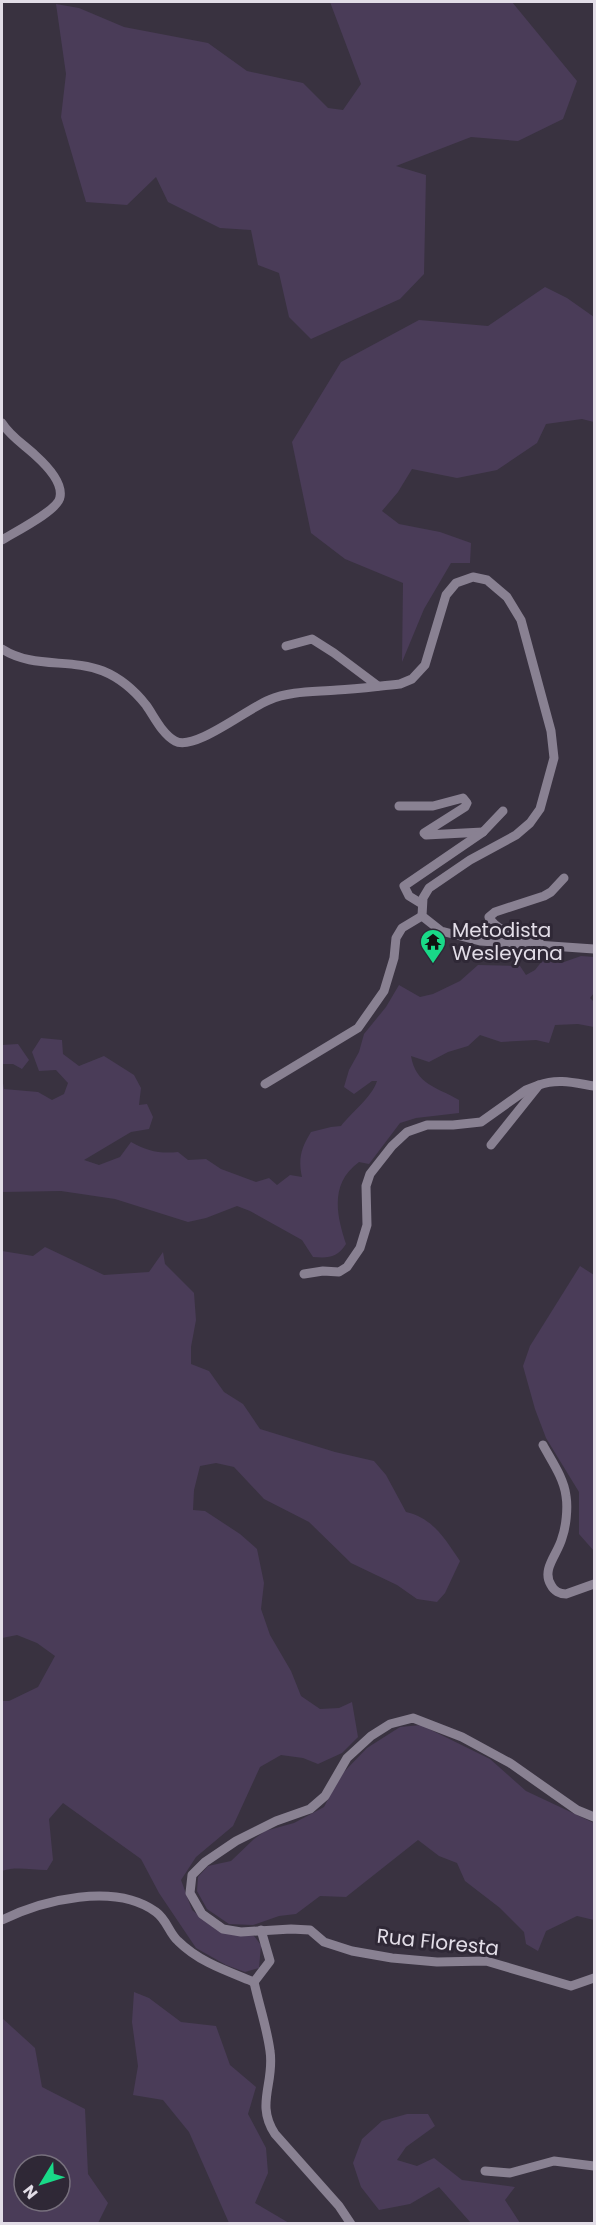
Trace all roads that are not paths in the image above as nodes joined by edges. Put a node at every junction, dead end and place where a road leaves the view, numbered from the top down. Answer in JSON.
{"nodes":[{"id":1,"x":2,"y":423,"type":"edge"},
{"id":2,"x":2,"y":540,"type":"edge"},
{"id":3,"x":286,"y":646,"type":"dead end"},
{"id":4,"x":2,"y":649,"type":"edge"},
{"id":5,"x":378,"y":686,"type":"junction"},
{"id":6,"x":399,"y":807,"type":"dead end"},
{"id":7,"x":503,"y":811,"type":"dead end"},
{"id":8,"x":483,"y":832,"type":"junction"},
{"id":9,"x":564,"y":878,"type":"dead end"},
{"id":10,"x":422,"y":904,"type":"junction"},
{"id":11,"x":422,"y":916,"type":"junction"},
{"id":12,"x":553,"y":945,"type":"junction"},
{"id":13,"x":594,"y":949,"type":"edge"},
{"id":14,"x":265,"y":1084,"type":"dead end"},
{"id":15,"x":539,"y":1084,"type":"junction"},
{"id":16,"x":594,"y":1086,"type":"edge"},
{"id":17,"x":491,"y":1145,"type":"dead end"},
{"id":18,"x":304,"y":1274,"type":"dead end"},
{"id":19,"x":543,"y":1445,"type":"dead end"},
{"id":20,"x":594,"y":1584,"type":"edge"},
{"id":21,"x":594,"y":1817,"type":"edge"},
{"id":22,"x":2,"y":1920,"type":"edge"},
{"id":23,"x":261,"y":1930,"type":"junction"},
{"id":24,"x":594,"y":1978,"type":"edge"},
{"id":25,"x":254,"y":1982,"type":"junction"},
{"id":26,"x":594,"y":2166,"type":"edge"},
{"id":27,"x":485,"y":2172,"type":"dead end"},
{"id":28,"x":351,"y":2223,"type":"edge"}],
"edges":[{"from":1,"to":2,"type":"street"},
{"from":3,"to":5,"type":"street"},
{"from":4,"to":5,"type":"street"},
{"from":5,"to":10,"type":"street"},
{"from":6,"to":8,"type":"street"},
{"from":7,"to":8,"type":"street"},
{"from":8,"to":10,"type":"street"},
{"from":9,"to":12,"type":"street"},
{"from":10,"to":11,"type":"street"},
{"from":11,"to":12,"type":"street"},
{"from":11,"to":14,"type":"street"},
{"from":12,"to":13,"type":"street"},
{"from":15,"to":16,"type":"street"},
{"from":15,"to":17,"type":"street"},
{"from":15,"to":18,"type":"street"},
{"from":19,"to":20,"type":"street"},
{"from":21,"to":23,"type":"street","name":"Rua Floresta"},
{"from":22,"to":25,"type":"street"},
{"from":23,"to":24,"type":"street","name":"Rua Floresta"},
{"from":23,"to":25,"type":"street"},
{"from":25,"to":28,"type":"street"},
{"from":26,"to":27,"type":"street"}]}
